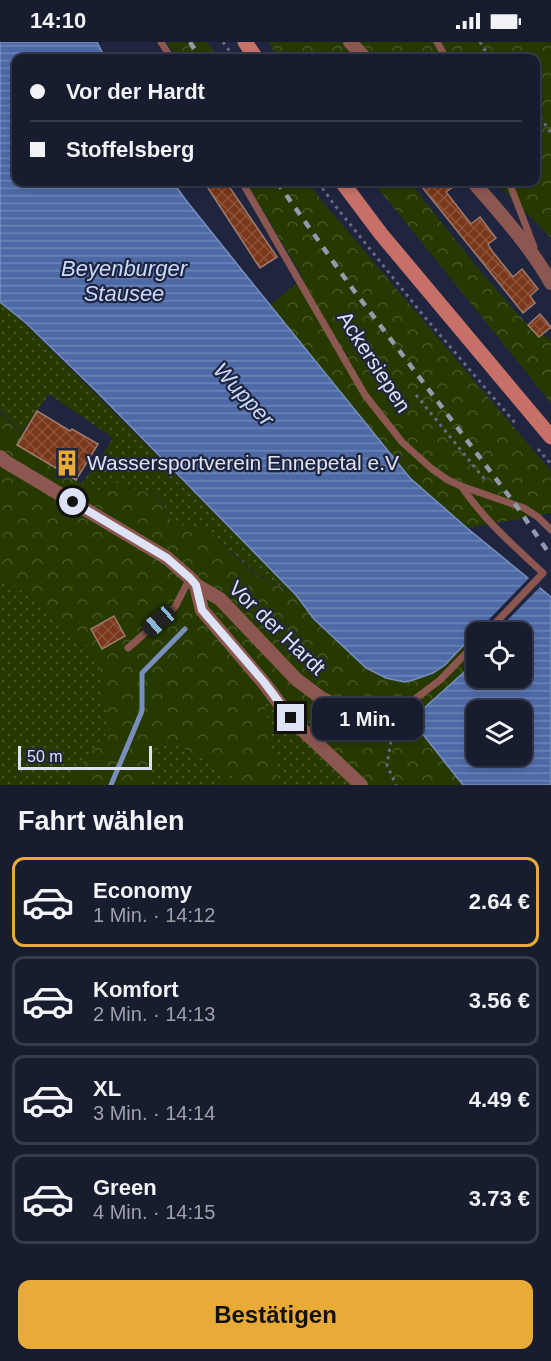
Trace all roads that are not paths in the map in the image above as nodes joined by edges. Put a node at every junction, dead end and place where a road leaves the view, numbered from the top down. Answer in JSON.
{"nodes":[{"id":1,"x":350,"y":42,"type":"edge"},
{"id":2,"x":361,"y":54,"type":"edge"},
{"id":3,"x":244,"y":186,"type":"edge"},
{"id":4,"x":345,"y":186,"type":"edge"},
{"id":5,"x":476,"y":186,"type":"edge"},
{"id":6,"x":511,"y":186,"type":"edge"},
{"id":7,"x":540,"y":264,"type":"junction"},
{"id":8,"x":551,"y":283,"type":"edge"},
{"id":9,"x":551,"y":437,"type":"edge"},
{"id":10,"x":0,"y":457,"type":"edge"},
{"id":11,"x":461,"y":486,"type":"junction"},
{"id":12,"x":551,"y":530,"type":"edge"},
{"id":13,"x":193,"y":581,"type":"junction"},
{"id":14,"x":496,"y":622,"type":"edge"},
{"id":15,"x":128,"y":648,"type":"dead end"},
{"id":16,"x":466,"y":653,"type":"edge"},
{"id":17,"x":380,"y":719,"type":"joint"},
{"id":18,"x":361,"y":785,"type":"edge"}],
"edges":[{"from":1,"to":2,"type":"street"},
{"from":3,"to":11,"type":"lane","name":"Ackersiepen"},
{"from":4,"to":9,"type":"main road"},
{"from":5,"to":7,"type":"street"},
{"from":6,"to":7,"type":"lane"},
{"from":7,"to":8,"type":"street"},
{"from":10,"to":13,"type":"street","name":"Vor der Hardt"},
{"from":11,"to":12,"type":"lane","name":"Ackersiepen"},
{"from":11,"to":14,"type":"lane"},
{"from":13,"to":15,"type":"lane"},
{"from":13,"to":17,"type":"street","name":"Vor der Hardt"},
{"from":13,"to":18,"type":"street"},
{"from":16,"to":17,"type":"lane"}]}
